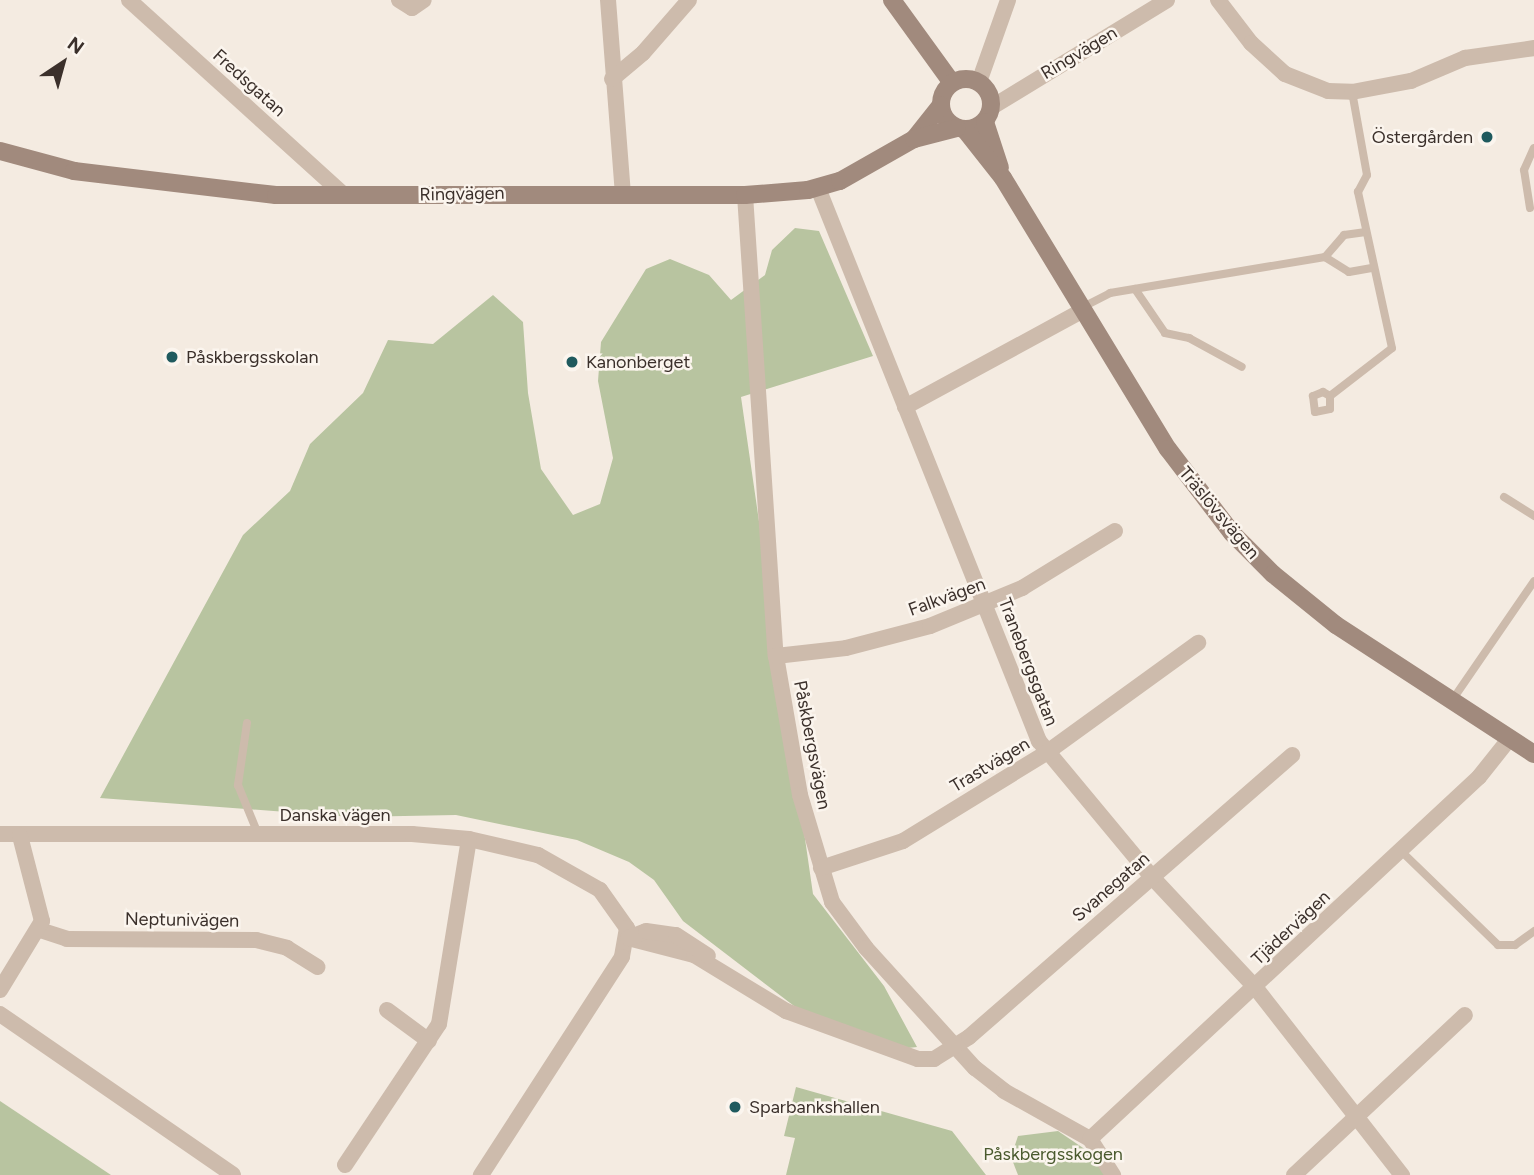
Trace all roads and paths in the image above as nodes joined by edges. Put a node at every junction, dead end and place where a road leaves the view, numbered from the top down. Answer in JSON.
{"nodes":[{"id":1,"x":129,"y":0,"type":"edge"},
{"id":2,"x":399,"y":0,"type":"edge"},
{"id":3,"x":424,"y":0,"type":"edge"},
{"id":4,"x":608,"y":0,"type":"edge"},
{"id":5,"x":689,"y":0,"type":"edge"},
{"id":6,"x":892,"y":0,"type":"edge"},
{"id":7,"x":1008,"y":0,"type":"edge"},
{"id":8,"x":1167,"y":0,"type":"edge"},
{"id":9,"x":1218,"y":0,"type":"edge"},
{"id":10,"x":1534,"y":48,"type":"edge"},
{"id":11,"x":612,"y":79,"type":"junction"},
{"id":12,"x":979,"y":82,"type":"junction"},
{"id":13,"x":951,"y":83,"type":"junction"},
{"id":14,"x":1352,"y":92,"type":"junction"},
{"id":15,"x":941,"y":105,"type":"junction"},
{"id":16,"x":988,"y":115,"type":"junction"},
{"id":17,"x":961,"y":129,"type":"junction"},
{"id":18,"x":914,"y":139,"type":"junction"},
{"id":19,"x":1534,"y":148,"type":"edge"},
{"id":20,"x":0,"y":151,"type":"edge"},
{"id":21,"x":1003,"y":178,"type":"junction"},
{"id":22,"x":818,"y":188,"type":"junction"},
{"id":23,"x":343,"y":194,"type":"junction"},
{"id":24,"x":623,"y":194,"type":"junction"},
{"id":25,"x":746,"y":195,"type":"junction"},
{"id":26,"x":1530,"y":208,"type":"dead end"},
{"id":27,"x":1366,"y":232,"type":"junction"},
{"id":28,"x":1325,"y":257,"type":"junction"},
{"id":29,"x":1372,"y":268,"type":"junction"},
{"id":30,"x":1135,"y":289,"type":"junction"},
{"id":31,"x":1081,"y":309,"type":"junction"},
{"id":32,"x":1242,"y":367,"type":"dead end"},
{"id":33,"x":1331,"y":396,"type":"dead end"},
{"id":34,"x":905,"y":407,"type":"junction"},
{"id":35,"x":1504,"y":497,"type":"dead end"},
{"id":36,"x":1534,"y":516,"type":"edge"},
{"id":37,"x":1115,"y":531,"type":"dead end"},
{"id":38,"x":1534,"y":581,"type":"edge"},
{"id":39,"x":986,"y":605,"type":"junction"},
{"id":40,"x":1198,"y":643,"type":"dead end"},
{"id":41,"x":776,"y":656,"type":"junction"},
{"id":42,"x":1453,"y":699,"type":"junction"},
{"id":43,"x":247,"y":723,"type":"dead end"},
{"id":44,"x":1510,"y":738,"type":"junction"},
{"id":45,"x":1046,"y":753,"type":"junction"},
{"id":46,"x":1534,"y":754,"type":"edge"},
{"id":47,"x":1292,"y":755,"type":"dead end"},
{"id":48,"x":0,"y":834,"type":"edge"},
{"id":49,"x":258,"y":834,"type":"junction"},
{"id":50,"x":20,"y":836,"type":"junction"},
{"id":51,"x":469,"y":839,"type":"junction"},
{"id":52,"x":1401,"y":851,"type":"junction"},
{"id":53,"x":821,"y":868,"type":"junction"},
{"id":54,"x":1152,"y":877,"type":"junction"},
{"id":55,"x":40,"y":930,"type":"junction"},
{"id":56,"x":1534,"y":931,"type":"edge"},
{"id":57,"x":628,"y":938,"type":"junction"},
{"id":58,"x":318,"y":967,"type":"dead end"},
{"id":59,"x":1255,"y":987,"type":"junction"},
{"id":60,"x":0,"y":990,"type":"edge"},
{"id":61,"x":387,"y":1010,"type":"dead end"},
{"id":62,"x":0,"y":1014,"type":"edge"},
{"id":63,"x":1465,"y":1015,"type":"dead end"},
{"id":64,"x":429,"y":1041,"type":"junction"},
{"id":65,"x":954,"y":1046,"type":"junction"},
{"id":66,"x":1357,"y":1116,"type":"junction"},
{"id":67,"x":1090,"y":1139,"type":"junction"},
{"id":68,"x":345,"y":1165,"type":"dead end"},
{"id":69,"x":233,"y":1175,"type":"edge"},
{"id":70,"x":481,"y":1175,"type":"edge"},
{"id":71,"x":1113,"y":1175,"type":"edge"},
{"id":72,"x":1294,"y":1175,"type":"edge"},
{"id":73,"x":1402,"y":1175,"type":"edge"}],
"edges":[{"from":1,"to":23,"type":"street","name":"Fredsgatan"},
{"from":2,"to":3,"type":"street"},
{"from":4,"to":11,"type":"street"},
{"from":5,"to":11,"type":"street"},
{"from":6,"to":13,"type":"street"},
{"from":7,"to":12,"type":"street"},
{"from":8,"to":16,"type":"street","name":"Ringvägen"},
{"from":9,"to":14,"type":"street"},
{"from":10,"to":14,"type":"street"},
{"from":11,"to":24,"type":"street"},
{"from":12,"to":13,"type":"street"},
{"from":12,"to":16,"type":"street"},
{"from":13,"to":15,"type":"street"},
{"from":14,"to":27,"type":"lane"},
{"from":15,"to":17,"type":"street"},
{"from":15,"to":18,"type":"street","name":"Ringvägen"},
{"from":16,"to":17,"type":"street"},
{"from":16,"to":21,"type":"street","name":"Träslövsvägen"},
{"from":17,"to":18,"type":"street","name":"Ringvägen"},
{"from":17,"to":21,"type":"street","name":"Träslövsvägen"},
{"from":18,"to":22,"type":"street","name":"Ringvägen"},
{"from":19,"to":26,"type":"lane"},
{"from":20,"to":23,"type":"street","name":"Ringvägen"},
{"from":21,"to":31,"type":"street","name":"Träslövsvägen"},
{"from":22,"to":25,"type":"street","name":"Ringvägen"},
{"from":22,"to":34,"type":"street","name":"Tranebergsgatan"},
{"from":23,"to":24,"type":"street","name":"Ringvägen"},
{"from":24,"to":25,"type":"street","name":"Ringvägen"},
{"from":25,"to":41,"type":"street","name":"Påskbergsvägen"},
{"from":27,"to":28,"type":"lane"},
{"from":27,"to":29,"type":"lane"},
{"from":28,"to":29,"type":"lane"},
{"from":28,"to":30,"type":"lane"},
{"from":29,"to":33,"type":"lane"},
{"from":30,"to":31,"type":"lane"},
{"from":30,"to":32,"type":"lane"},
{"from":31,"to":34,"type":"street"},
{"from":31,"to":42,"type":"street","name":"Träslövsvägen"},
{"from":34,"to":39,"type":"street","name":"Tranebergsgatan"},
{"from":35,"to":36,"type":"lane"},
{"from":37,"to":39,"type":"street","name":"Falkvägen"},
{"from":38,"to":42,"type":"lane"},
{"from":39,"to":41,"type":"street","name":"Falkvägen"},
{"from":39,"to":45,"type":"street","name":"Tranebergsgatan"},
{"from":40,"to":45,"type":"street","name":"Trastvägen"},
{"from":41,"to":53,"type":"street","name":"Påskbergsvägen"},
{"from":42,"to":44,"type":"street","name":"Träslövsvägen"},
{"from":43,"to":49,"type":"lane"},
{"from":44,"to":46,"type":"street","name":"Träslövsvägen"},
{"from":44,"to":52,"type":"street","name":"Tjädervägen"},
{"from":45,"to":53,"type":"street","name":"Trastvägen"},
{"from":45,"to":54,"type":"street","name":"Tranebergsgatan"},
{"from":47,"to":54,"type":"street","name":"Svanegatan"},
{"from":48,"to":50,"type":"street","name":"Danska vägen"},
{"from":49,"to":50,"type":"street","name":"Danska vägen"},
{"from":49,"to":51,"type":"street","name":"Danska vägen"},
{"from":50,"to":55,"type":"street"},
{"from":51,"to":57,"type":"street","name":"Danska vägen"},
{"from":51,"to":64,"type":"street"},
{"from":52,"to":56,"type":"lane"},
{"from":52,"to":59,"type":"street","name":"Tjädervägen"},
{"from":53,"to":65,"type":"street","name":"Påskbergsvägen"},
{"from":54,"to":59,"type":"street","name":"Tranebergsgatan"},
{"from":54,"to":65,"type":"street","name":"Svanegatan"},
{"from":55,"to":58,"type":"street","name":"Neptunivägen"},
{"from":55,"to":60,"type":"street"},
{"from":57,"to":65,"type":"street"},
{"from":57,"to":70,"type":"street"},
{"from":59,"to":66,"type":"street","name":"Tranebergsgatan"},
{"from":59,"to":67,"type":"street","name":"Tjädervägen"},
{"from":61,"to":64,"type":"street"},
{"from":62,"to":69,"type":"street"},
{"from":63,"to":66,"type":"street"},
{"from":64,"to":68,"type":"street"},
{"from":65,"to":67,"type":"street","name":"Påskbergsvägen"},
{"from":66,"to":72,"type":"street"},
{"from":66,"to":73,"type":"street","name":"Tranebergsgatan"},
{"from":67,"to":71,"type":"street","name":"Påskbergsvägen"}]}
